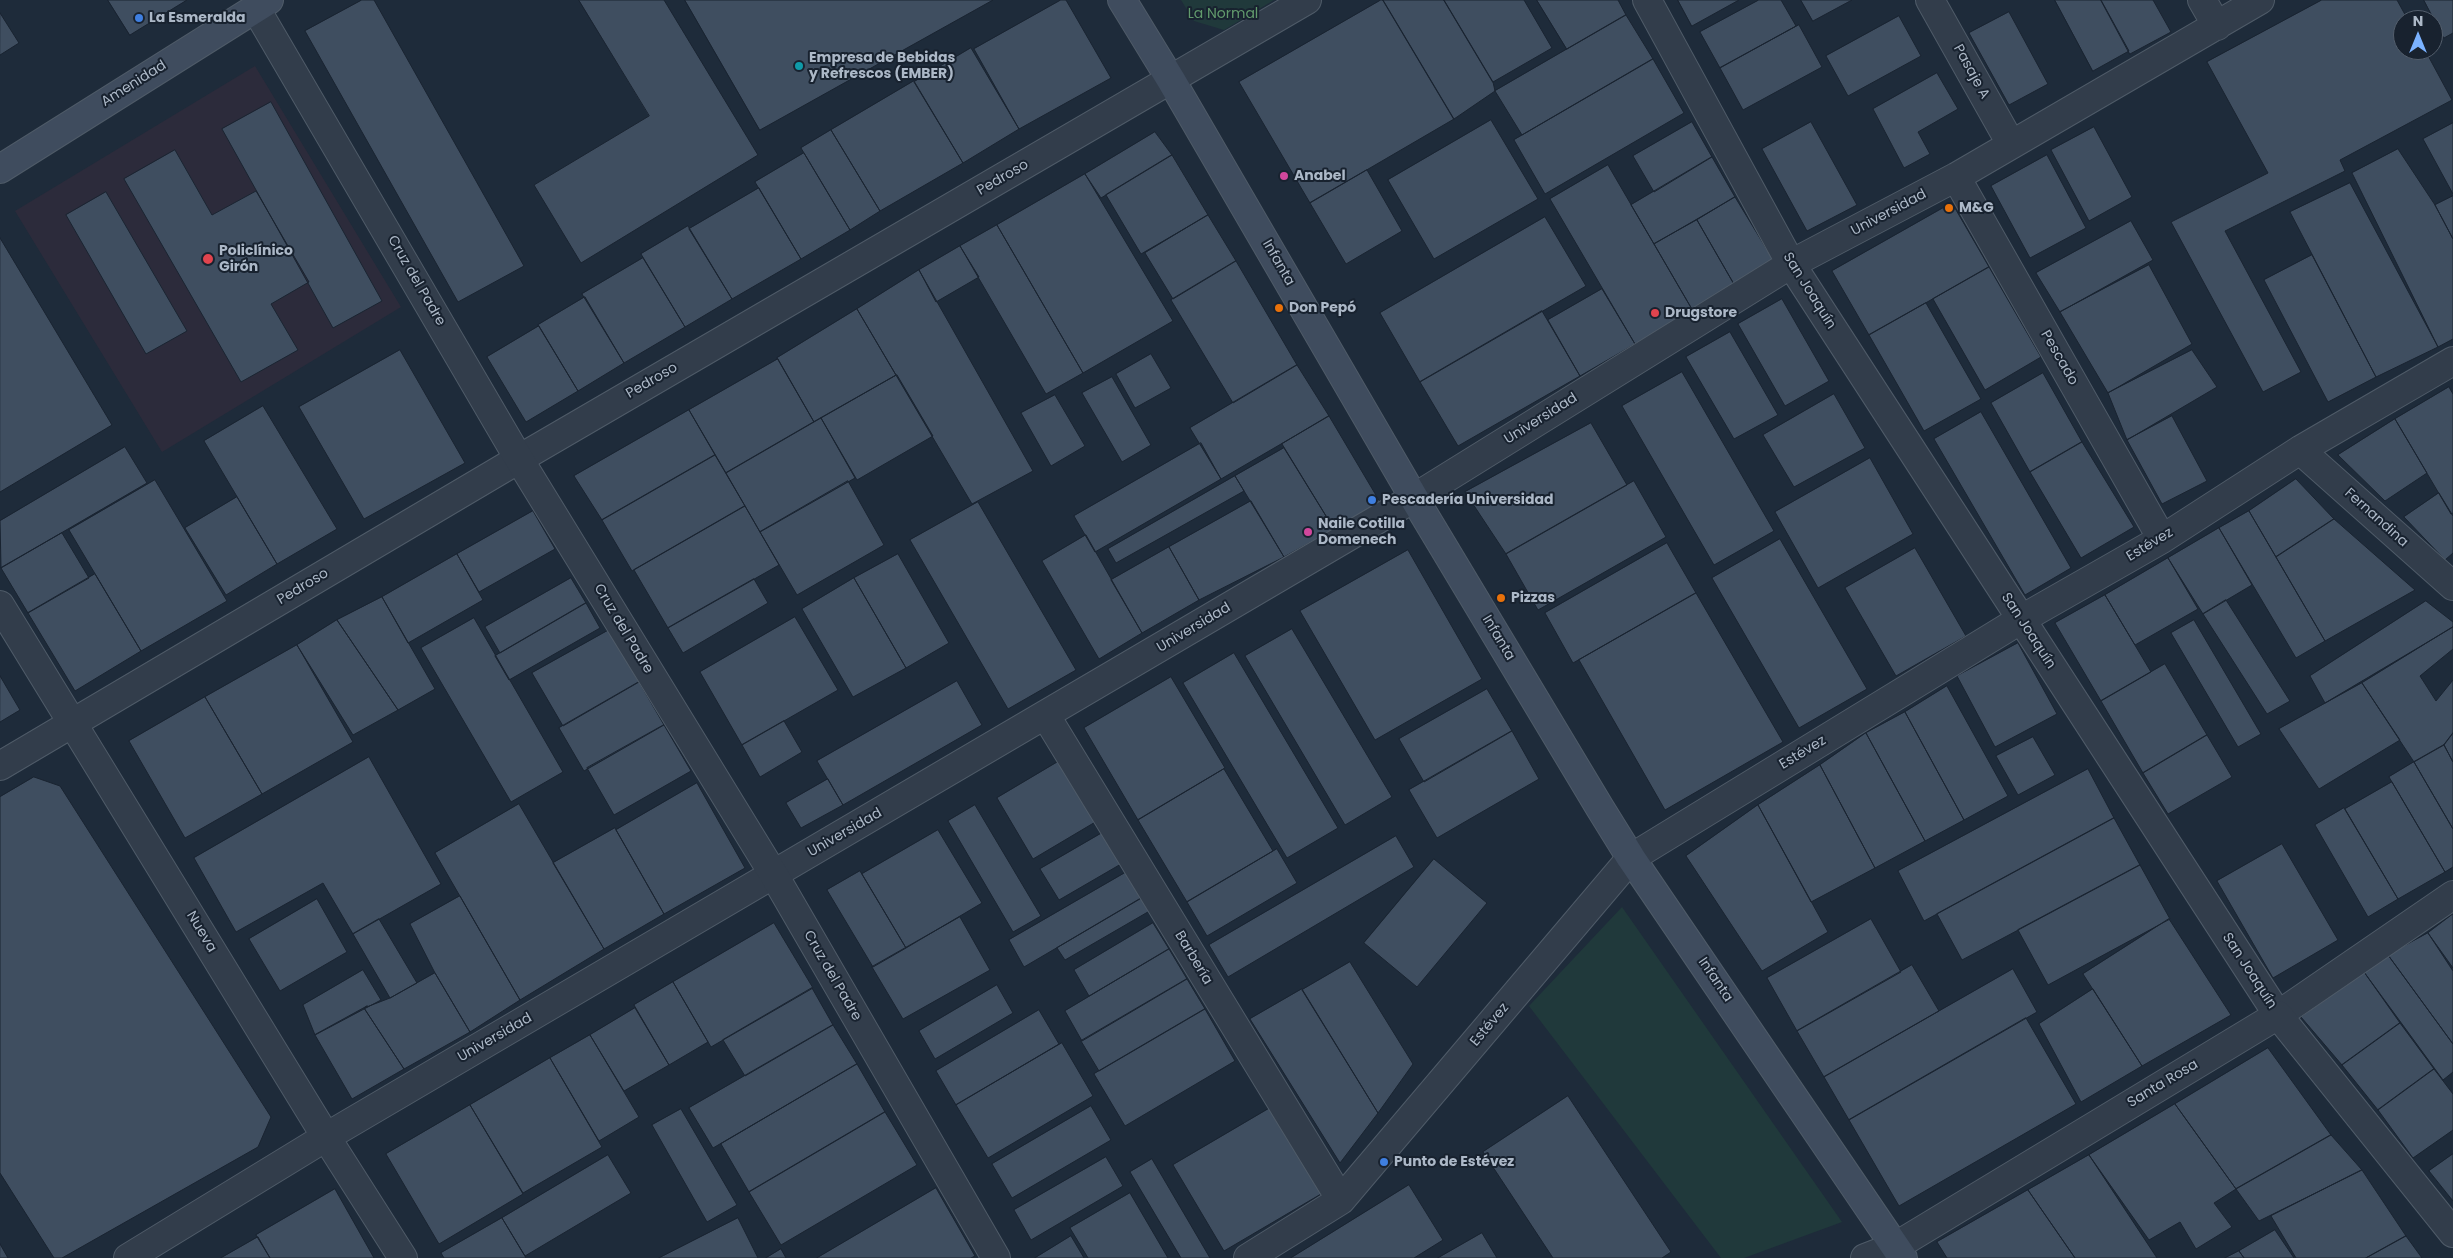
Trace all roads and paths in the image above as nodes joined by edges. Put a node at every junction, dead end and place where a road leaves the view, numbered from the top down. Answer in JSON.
{"nodes":[{"id":1,"x":1122,"y":0,"type":"edge"},
{"id":2,"x":1307,"y":0,"type":"edge"},
{"id":3,"x":1648,"y":0,"type":"edge"},
{"id":4,"x":1930,"y":0,"type":"edge"},
{"id":5,"x":2202,"y":0,"type":"edge"},
{"id":6,"x":2260,"y":0,"type":"edge"},
{"id":7,"x":259,"y":3,"type":"edge"},
{"id":8,"x":2217,"y":26,"type":"junction"},
{"id":9,"x":1171,"y":80,"type":"junction"},
{"id":10,"x":2011,"y":144,"type":"junction"},
{"id":11,"x":0,"y":169,"type":"edge"},
{"id":12,"x":1956,"y":177,"type":"junction"},
{"id":13,"x":1791,"y":264,"type":"junction"},
{"id":14,"x":2453,"y":361,"type":"edge"},
{"id":15,"x":2300,"y":450,"type":"junction"},
{"id":16,"x":520,"y":459,"type":"junction"},
{"id":17,"x":1414,"y":498,"type":"junction"},
{"id":18,"x":2162,"y":539,"type":"junction"},
{"id":19,"x":2453,"y":586,"type":"edge"},
{"id":20,"x":0,"y":605,"type":"edge"},
{"id":21,"x":2020,"y":620,"type":"junction"},
{"id":22,"x":1046,"y":716,"type":"junction"},
{"id":23,"x":73,"y":723,"type":"junction"},
{"id":24,"x":0,"y":766,"type":"edge"},
{"id":25,"x":1631,"y":858,"type":"junction"},
{"id":26,"x":774,"y":875,"type":"junction"},
{"id":27,"x":2453,"y":895,"type":"edge"},
{"id":28,"x":2278,"y":1015,"type":"junction"},
{"id":29,"x":326,"y":1137,"type":"junction"},
{"id":30,"x":1341,"y":1200,"type":"junction"},
{"id":31,"x":2453,"y":1233,"type":"edge"},
{"id":32,"x":1899,"y":1252,"type":"edge"},
{"id":33,"x":128,"y":1258,"type":"edge"},
{"id":34,"x":403,"y":1258,"type":"edge"},
{"id":35,"x":996,"y":1258,"type":"edge"},
{"id":36,"x":1248,"y":1258,"type":"edge"},
{"id":37,"x":1864,"y":1258,"type":"edge"}],
"edges":[{"from":1,"to":9,"type":"main road","name":"Infanta"},
{"from":2,"to":9,"type":"street","name":"Pedroso"},
{"from":3,"to":13,"type":"street","name":"San Joaquín"},
{"from":4,"to":10,"type":"street","name":"Pasaje A"},
{"from":5,"to":8,"type":"street"},
{"from":6,"to":8,"type":"street","name":"Universidad"},
{"from":7,"to":11,"type":"main road","name":"Amenidad"},
{"from":7,"to":16,"type":"street","name":"Cruz del Padre"},
{"from":8,"to":10,"type":"street","name":"Universidad"},
{"from":9,"to":16,"type":"street","name":"Pedroso"},
{"from":9,"to":17,"type":"main road","name":"Infanta"},
{"from":10,"to":12,"type":"street","name":"Universidad"},
{"from":12,"to":13,"type":"street","name":"Universidad"},
{"from":12,"to":18,"type":"street","name":"Pescado"},
{"from":13,"to":17,"type":"street","name":"Universidad"},
{"from":13,"to":21,"type":"street","name":"San Joaquín"},
{"from":14,"to":15,"type":"street","name":"Estévez"},
{"from":15,"to":18,"type":"street","name":"Estévez"},
{"from":15,"to":19,"type":"street","name":"Fernandina"},
{"from":16,"to":23,"type":"street","name":"Pedroso"},
{"from":16,"to":26,"type":"street","name":"Cruz del Padre"},
{"from":17,"to":22,"type":"street","name":"Universidad"},
{"from":17,"to":25,"type":"main road","name":"Infanta"},
{"from":18,"to":21,"type":"street","name":"Estévez"},
{"from":20,"to":23,"type":"street","name":"Nueva"},
{"from":21,"to":25,"type":"street","name":"Estévez"},
{"from":21,"to":28,"type":"street","name":"San Joaquín"},
{"from":22,"to":26,"type":"street","name":"Universidad"},
{"from":22,"to":30,"type":"street","name":"Barbería"},
{"from":23,"to":24,"type":"street","name":"Pedroso"},
{"from":23,"to":29,"type":"street","name":"Nueva"},
{"from":25,"to":30,"type":"street","name":"Estévez"},
{"from":25,"to":32,"type":"main road","name":"Infanta"},
{"from":26,"to":29,"type":"street","name":"Universidad"},
{"from":26,"to":35,"type":"street","name":"Cruz del Padre"},
{"from":27,"to":28,"type":"street","name":"Santa Rosa"},
{"from":28,"to":31,"type":"street","name":"San Joaquín"},
{"from":28,"to":32,"type":"street","name":"Santa Rosa"},
{"from":29,"to":33,"type":"street","name":"Universidad"},
{"from":29,"to":34,"type":"street","name":"Nueva"},
{"from":30,"to":36,"type":"street","name":"Estévez"},
{"from":32,"to":37,"type":"street","name":"Santa Rosa"}]}
